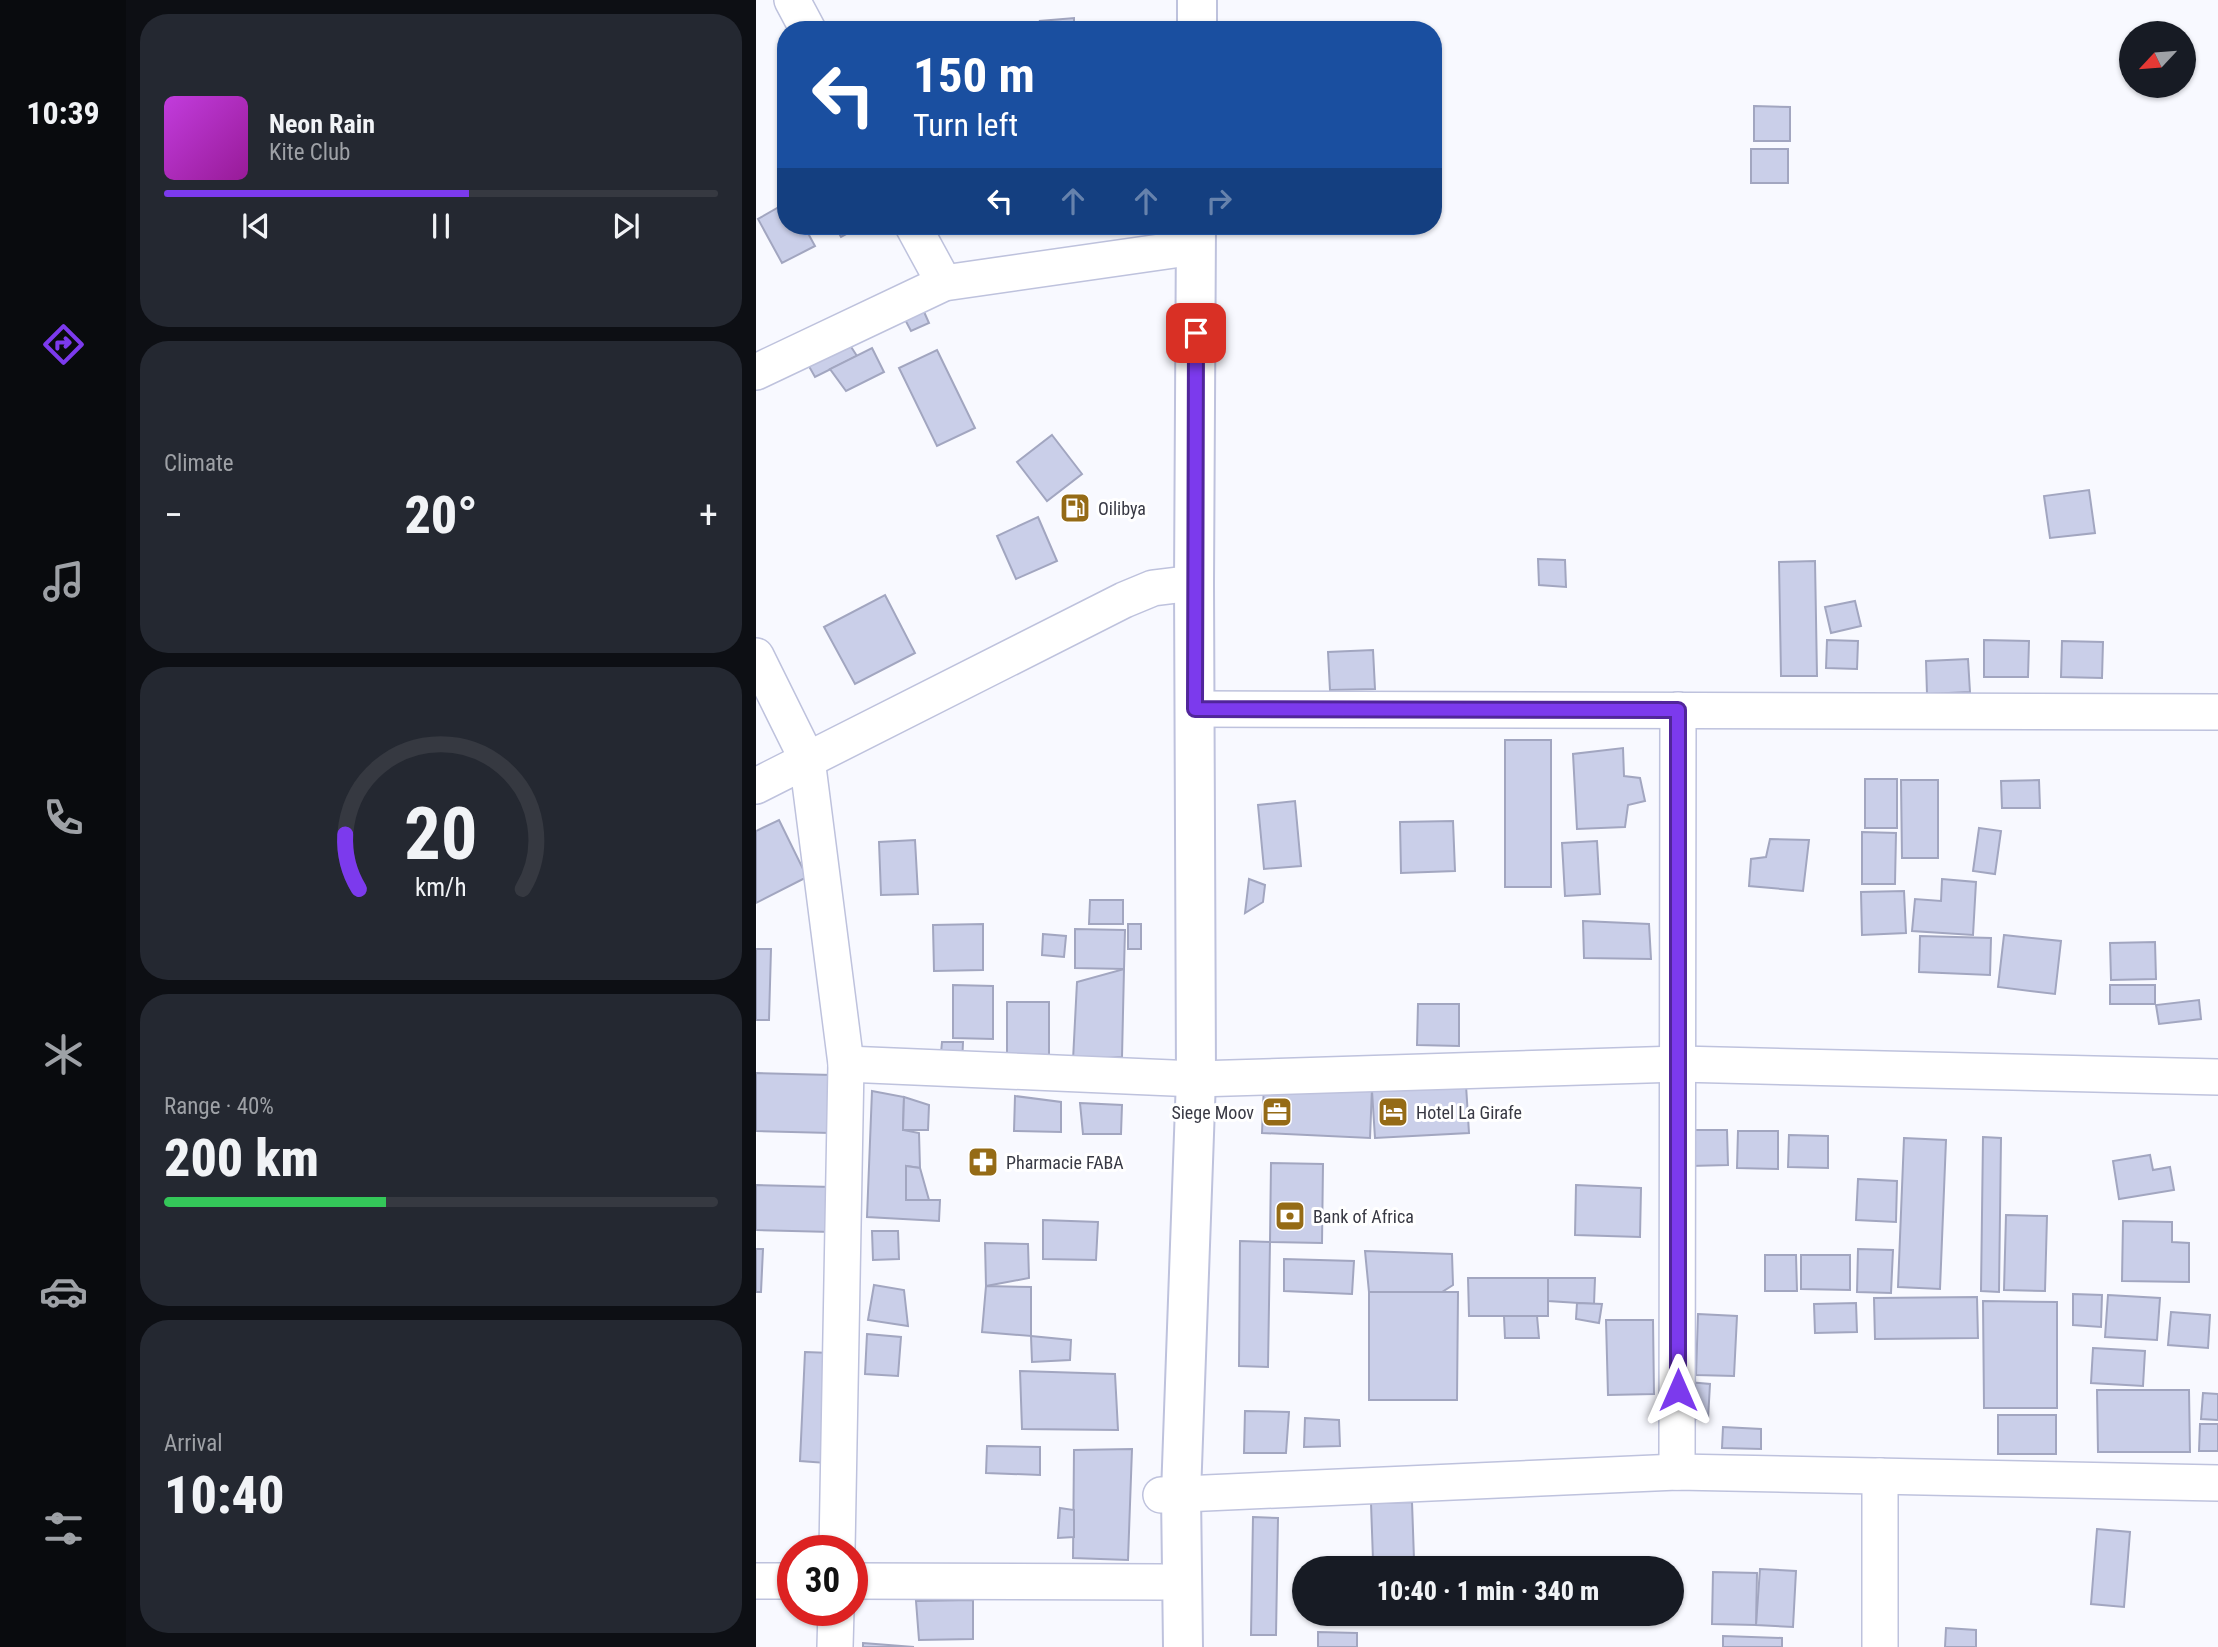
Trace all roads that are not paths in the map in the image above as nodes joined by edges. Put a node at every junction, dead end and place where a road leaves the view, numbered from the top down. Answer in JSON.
{"nodes":[{"id":1,"x":792,"y":0,"type":"edge"},
{"id":2,"x":1174,"y":0,"type":"edge"},
{"id":3,"x":1197,"y":0,"type":"edge"},
{"id":4,"x":803,"y":21,"type":"edge"},
{"id":5,"x":1174,"y":21,"type":"edge"},
{"id":6,"x":1197,"y":21,"type":"edge"},
{"id":7,"x":918,"y":235,"type":"edge"},
{"id":8,"x":1176,"y":235,"type":"edge"},
{"id":9,"x":1181,"y":235,"type":"edge"},
{"id":10,"x":944,"y":283,"type":"junction"},
{"id":11,"x":756,"y":372,"type":"edge"},
{"id":12,"x":1181,"y":584,"type":"junction"},
{"id":13,"x":756,"y":656,"type":"edge"},
{"id":14,"x":1195,"y":709,"type":"junction"},
{"id":15,"x":1678,"y":710,"type":"junction"},
{"id":16,"x":2218,"y":712,"type":"edge"},
{"id":17,"x":807,"y":759,"type":"junction"},
{"id":18,"x":756,"y":786,"type":"edge"},
{"id":19,"x":846,"y":1064,"type":"junction"},
{"id":20,"x":1679,"y":1064,"type":"junction"},
{"id":21,"x":2218,"y":1077,"type":"edge"},
{"id":22,"x":1185,"y":1079,"type":"junction"},
{"id":23,"x":1678,"y":1472,"type":"junction"},
{"id":24,"x":1880,"y":1476,"type":"junction"},
{"id":25,"x":2218,"y":1483,"type":"edge"},
{"id":26,"x":1171,"y":1494,"type":"junction"},
{"id":27,"x":837,"y":1535,"type":"edge"},
{"id":28,"x":756,"y":1581,"type":"edge"},
{"id":29,"x":777,"y":1581,"type":"edge"},
{"id":30,"x":868,"y":1581,"type":"edge"},
{"id":31,"x":1162,"y":1581,"type":"junction"},
{"id":32,"x":836,"y":1626,"type":"edge"},
{"id":33,"x":835,"y":1647,"type":"edge"},
{"id":34,"x":1161,"y":1647,"type":"edge"},
{"id":35,"x":1183,"y":1647,"type":"edge"},
{"id":36,"x":1880,"y":1647,"type":"edge"}],
"edges":[{"from":1,"to":4,"type":"street"},
{"from":2,"to":5,"type":"main road"},
{"from":3,"to":6,"type":"main road"},
{"from":7,"to":10,"type":"street"},
{"from":8,"to":10,"type":"street"},
{"from":9,"to":12,"type":"main road"},
{"from":10,"to":11,"type":"street"},
{"from":12,"to":14,"type":"main road"},
{"from":12,"to":17,"type":"street"},
{"from":12,"to":22,"type":"main road"},
{"from":13,"to":17,"type":"street"},
{"from":14,"to":15,"type":"street"},
{"from":14,"to":22,"type":"main road"},
{"from":15,"to":16,"type":"street"},
{"from":15,"to":20,"type":"street"},
{"from":17,"to":18,"type":"street"},
{"from":17,"to":19,"type":"street"},
{"from":19,"to":22,"type":"street"},
{"from":19,"to":27,"type":"street"},
{"from":20,"to":21,"type":"street"},
{"from":20,"to":22,"type":"street"},
{"from":20,"to":23,"type":"street"},
{"from":22,"to":26,"type":"main road"},
{"from":23,"to":24,"type":"street"},
{"from":23,"to":26,"type":"street"},
{"from":24,"to":25,"type":"street"},
{"from":24,"to":36,"type":"street"},
{"from":26,"to":31,"type":"main road"},
{"from":26,"to":35,"type":"main road"},
{"from":28,"to":29,"type":"street"},
{"from":30,"to":31,"type":"street"},
{"from":31,"to":34,"type":"main road"},
{"from":32,"to":33,"type":"street"}]}
